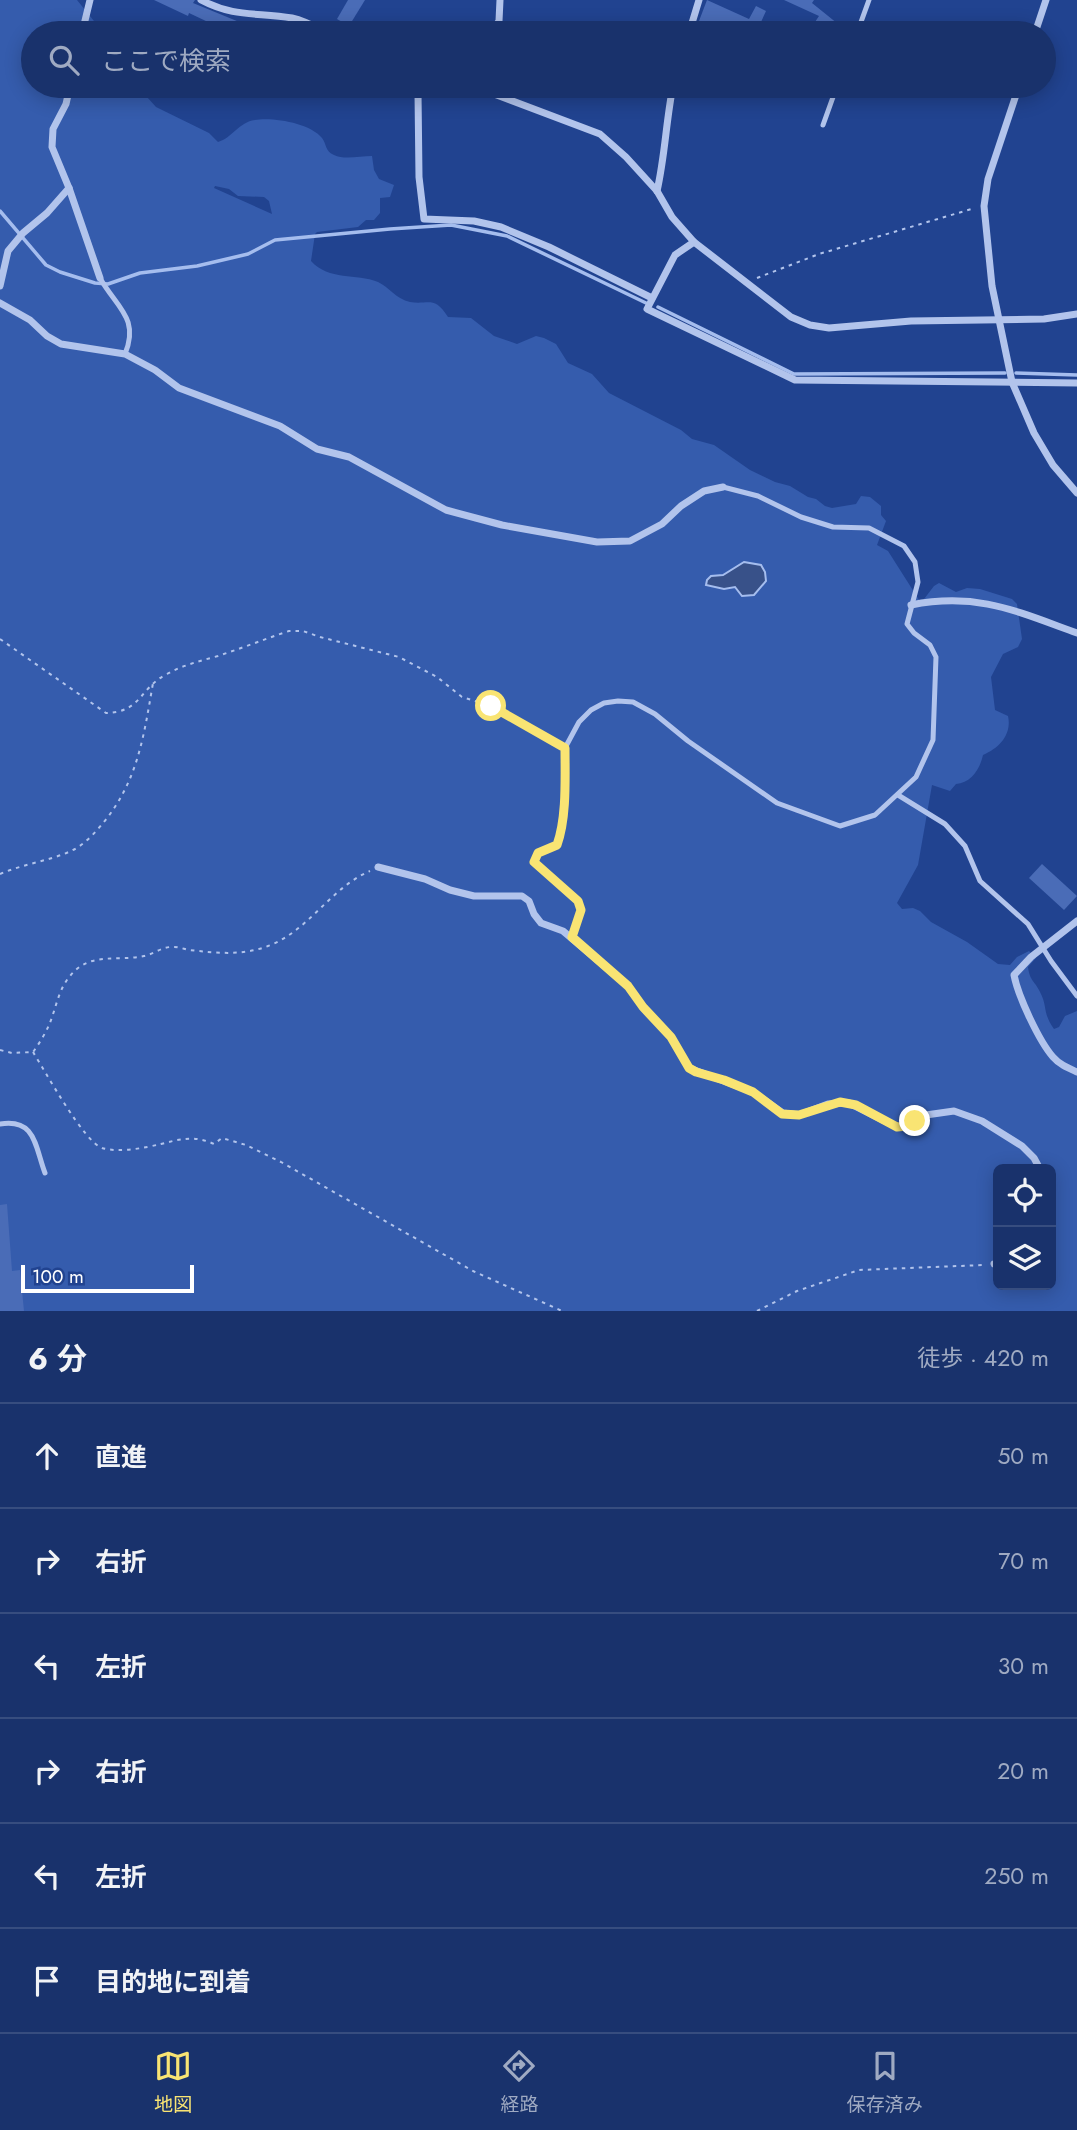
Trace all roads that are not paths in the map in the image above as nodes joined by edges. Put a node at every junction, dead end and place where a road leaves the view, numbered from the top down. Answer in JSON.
{"nodes":[{"id":1,"x":89,"y":0,"type":"edge"},
{"id":2,"x":201,"y":0,"type":"edge"},
{"id":3,"x":500,"y":0,"type":"edge"},
{"id":4,"x":699,"y":0,"type":"edge"},
{"id":5,"x":869,"y":0,"type":"edge"},
{"id":6,"x":1046,"y":0,"type":"edge"},
{"id":7,"x":85,"y":21,"type":"edge"},
{"id":8,"x":301,"y":21,"type":"edge"},
{"id":9,"x":499,"y":21,"type":"edge"},
{"id":10,"x":693,"y":21,"type":"edge"},
{"id":11,"x":861,"y":21,"type":"edge"},
{"id":12,"x":1039,"y":21,"type":"edge"},
{"id":13,"x":67,"y":98,"type":"edge"},
{"id":14,"x":418,"y":98,"type":"edge"},
{"id":15,"x":505,"y":98,"type":"edge"},
{"id":16,"x":670,"y":98,"type":"edge"},
{"id":17,"x":832,"y":98,"type":"edge"},
{"id":18,"x":1015,"y":98,"type":"edge"},
{"id":19,"x":822,"y":125,"type":"dead end"},
{"id":20,"x":69,"y":188,"type":"junction"},
{"id":21,"x":657,"y":191,"type":"junction"},
{"id":22,"x":694,"y":242,"type":"junction"},
{"id":23,"x":100,"y":278,"type":"joint"},
{"id":24,"x":0,"y":286,"type":"edge"},
{"id":25,"x":652,"y":298,"type":"junction"},
{"id":26,"x":0,"y":303,"type":"edge"},
{"id":27,"x":1077,"y":314,"type":"edge"},
{"id":28,"x":999,"y":319,"type":"junction"},
{"id":29,"x":125,"y":354,"type":"junction"},
{"id":30,"x":1012,"y":382,"type":"junction"},
{"id":31,"x":1077,"y":383,"type":"edge"},
{"id":32,"x":723,"y":487,"type":"joint"},
{"id":33,"x":1077,"y":493,"type":"edge"},
{"id":34,"x":911,"y":605,"type":"junction"},
{"id":35,"x":1077,"y":633,"type":"edge"},
{"id":36,"x":565,"y":748,"type":"joint"},
{"id":37,"x":898,"y":795,"type":"junction"},
{"id":38,"x":378,"y":867,"type":"road end"},
{"id":39,"x":1077,"y":921,"type":"edge"},
{"id":40,"x":572,"y":937,"type":"junction"},
{"id":41,"x":1042,"y":948,"type":"junction"},
{"id":42,"x":1077,"y":996,"type":"edge"},
{"id":43,"x":1077,"y":1072,"type":"edge"},
{"id":44,"x":0,"y":1124,"type":"edge"},
{"id":45,"x":1037,"y":1164,"type":"edge"},
{"id":46,"x":45,"y":1173,"type":"dead end"}],
"edges":[{"from":1,"to":7,"type":"street"},
{"from":2,"to":8,"type":"street"},
{"from":3,"to":9,"type":"street"},
{"from":4,"to":10,"type":"street"},
{"from":5,"to":11,"type":"lane"},
{"from":6,"to":12,"type":"street"},
{"from":13,"to":20,"type":"street"},
{"from":14,"to":25,"type":"street"},
{"from":15,"to":21,"type":"street"},
{"from":16,"to":21,"type":"street"},
{"from":17,"to":19,"type":"lane"},
{"from":18,"to":28,"type":"street"},
{"from":20,"to":23,"type":"street"},
{"from":20,"to":24,"type":"street"},
{"from":21,"to":22,"type":"street"},
{"from":22,"to":25,"type":"street"},
{"from":22,"to":28,"type":"street"},
{"from":23,"to":29,"type":"lane"},
{"from":25,"to":30,"type":"street"},
{"from":26,"to":29,"type":"street"},
{"from":27,"to":28,"type":"street"},
{"from":28,"to":30,"type":"street"},
{"from":29,"to":32,"type":"street"},
{"from":30,"to":31,"type":"street"},
{"from":30,"to":33,"type":"street"},
{"from":32,"to":34,"type":"lane"},
{"from":34,"to":35,"type":"street"},
{"from":34,"to":37,"type":"lane"},
{"from":36,"to":37,"type":"lane"},
{"from":36,"to":40,"type":"street"},
{"from":37,"to":41,"type":"lane"},
{"from":38,"to":40,"type":"street"},
{"from":39,"to":41,"type":"street"},
{"from":40,"to":45,"type":"street"},
{"from":41,"to":42,"type":"lane"},
{"from":41,"to":43,"type":"street"},
{"from":44,"to":46,"type":"lane"}]}
